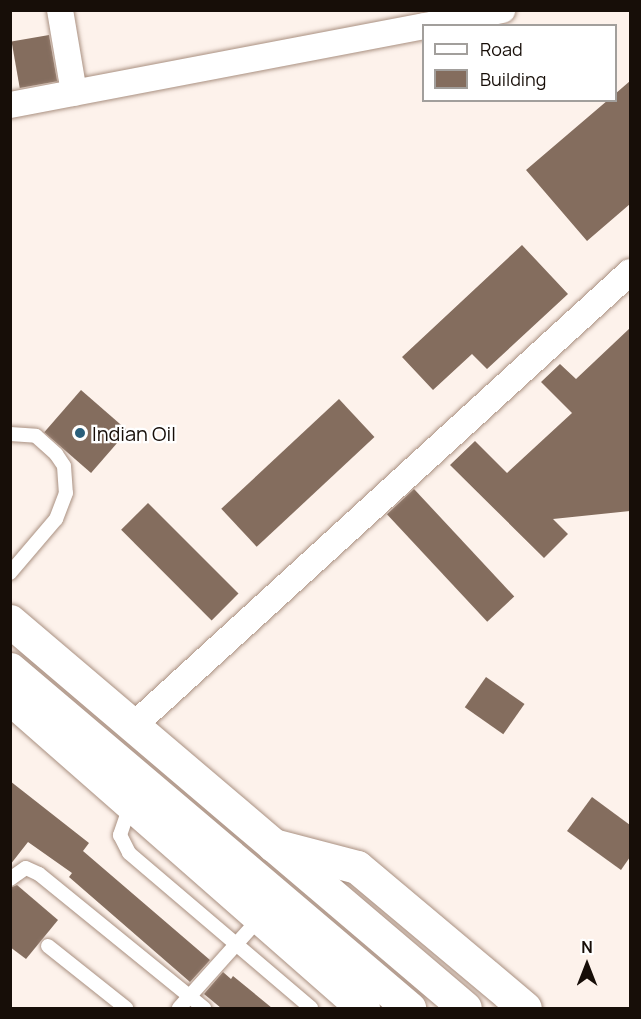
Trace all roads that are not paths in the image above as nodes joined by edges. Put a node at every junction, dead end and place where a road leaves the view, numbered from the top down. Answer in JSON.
{"nodes":[{"id":1,"x":60,"y":10,"type":"edge"},
{"id":2,"x":502,"y":10,"type":"edge"},
{"id":3,"x":434,"y":24,"type":"edge"},
{"id":4,"x":422,"y":26,"type":"edge"},
{"id":5,"x":74,"y":93,"type":"junction"},
{"id":6,"x":10,"y":105,"type":"edge"},
{"id":7,"x":630,"y":272,"type":"edge"},
{"id":8,"x":10,"y":434,"type":"edge"},
{"id":9,"x":10,"y":573,"type":"edge"},
{"id":10,"x":10,"y":621,"type":"edge"},
{"id":11,"x":10,"y":669,"type":"edge"},
{"id":12,"x":10,"y":698,"type":"edge"},
{"id":13,"x":134,"y":726,"type":"junction"},
{"id":14,"x":273,"y":845,"type":"junction"},
{"id":15,"x":10,"y":879,"type":"edge"},
{"id":16,"x":248,"y":932,"type":"junction"},
{"id":17,"x":48,"y":946,"type":"dead end"},
{"id":18,"x":189,"y":996,"type":"junction"},
{"id":19,"x":126,"y":1008,"type":"edge"},
{"id":20,"x":179,"y":1008,"type":"edge"},
{"id":21,"x":204,"y":1008,"type":"edge"},
{"id":22,"x":311,"y":1008,"type":"edge"},
{"id":23,"x":363,"y":1008,"type":"edge"},
{"id":24,"x":409,"y":1008,"type":"edge"},
{"id":25,"x":465,"y":1008,"type":"edge"},
{"id":26,"x":525,"y":1008,"type":"edge"}],
"edges":[{"from":1,"to":5,"type":"street"},
{"from":2,"to":3,"type":"street"},
{"from":4,"to":5,"type":"street"},
{"from":5,"to":6,"type":"street"},
{"from":7,"to":13,"type":"street"},
{"from":8,"to":9,"type":"lane"},
{"from":10,"to":13,"type":"main road"},
{"from":11,"to":24,"type":"main road"},
{"from":12,"to":16,"type":"main road"},
{"from":13,"to":14,"type":"main road"},
{"from":14,"to":25,"type":"main road"},
{"from":14,"to":26,"type":"main road"},
{"from":15,"to":18,"type":"lane"},
{"from":16,"to":18,"type":"lane"},
{"from":16,"to":22,"type":"lane"},
{"from":16,"to":23,"type":"main road"},
{"from":17,"to":19,"type":"lane"},
{"from":18,"to":20,"type":"lane"},
{"from":18,"to":21,"type":"lane"}]}
